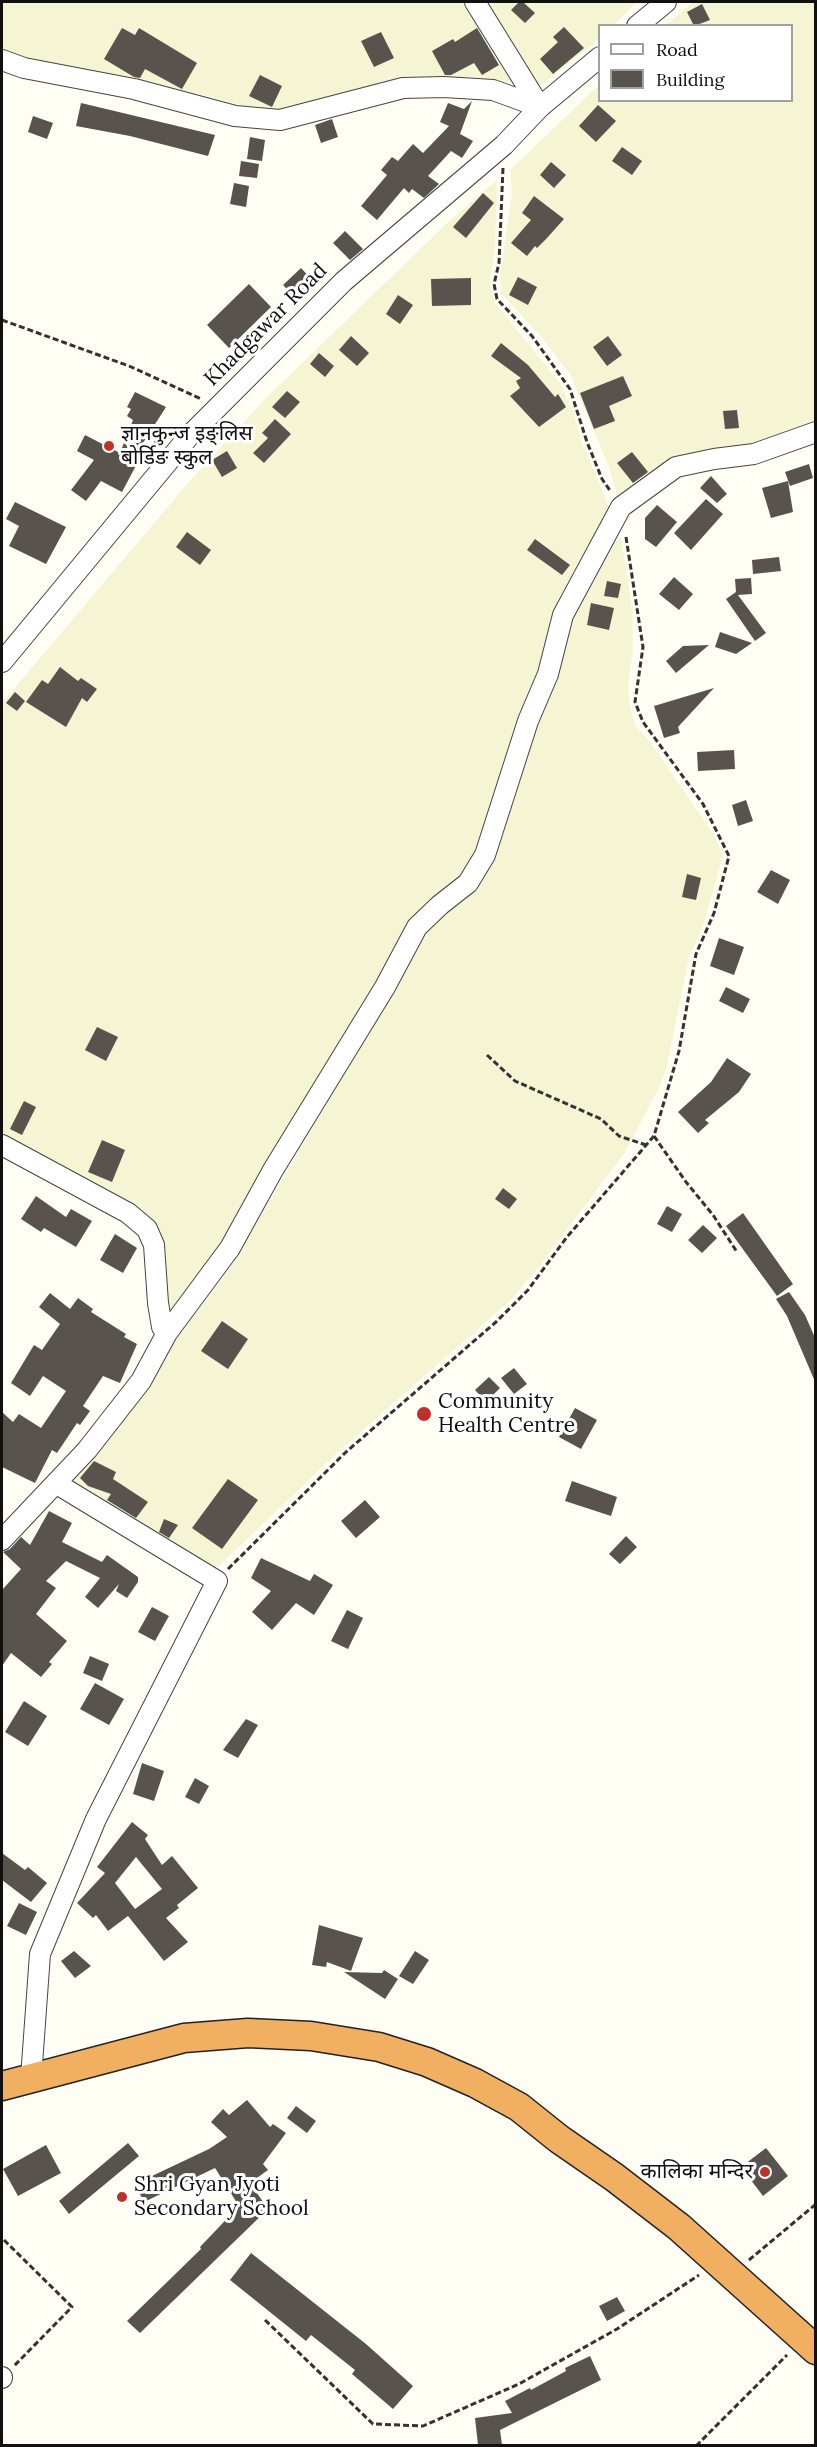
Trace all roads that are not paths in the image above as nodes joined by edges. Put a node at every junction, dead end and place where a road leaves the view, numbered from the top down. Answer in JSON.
{"nodes":[{"id":1,"x":475,"y":2,"type":"edge"},
{"id":2,"x":666,"y":2,"type":"edge"},
{"id":3,"x":639,"y":24,"type":"edge"},
{"id":4,"x":598,"y":59,"type":"edge"},
{"id":5,"x":2,"y":60,"type":"edge"},
{"id":6,"x":540,"y":106,"type":"junction"},
{"id":7,"x":816,"y":432,"type":"edge"},
{"id":8,"x":2,"y":662,"type":"edge"},
{"id":9,"x":2,"y":1145,"type":"edge"},
{"id":10,"x":167,"y":1333,"type":"junction"},
{"id":11,"x":57,"y":1484,"type":"junction"},
{"id":12,"x":2,"y":1540,"type":"edge"},
{"id":13,"x":32,"y":2078,"type":"junction"},
{"id":14,"x":2,"y":2086,"type":"edge"},
{"id":15,"x":809,"y":2345,"type":"edge"}],
"edges":[{"from":1,"to":6,"type":"street"},
{"from":2,"to":3,"type":"street"},
{"from":4,"to":6,"type":"street","name":"Khadgawar Road"},
{"from":5,"to":6,"type":"street"},
{"from":6,"to":8,"type":"street","name":"Khadgawar Road"},
{"from":7,"to":10,"type":"street"},
{"from":9,"to":10,"type":"street"},
{"from":10,"to":11,"type":"street"},
{"from":11,"to":12,"type":"street"},
{"from":11,"to":13,"type":"street"},
{"from":13,"to":14,"type":"highway"},
{"from":13,"to":15,"type":"highway"}]}
